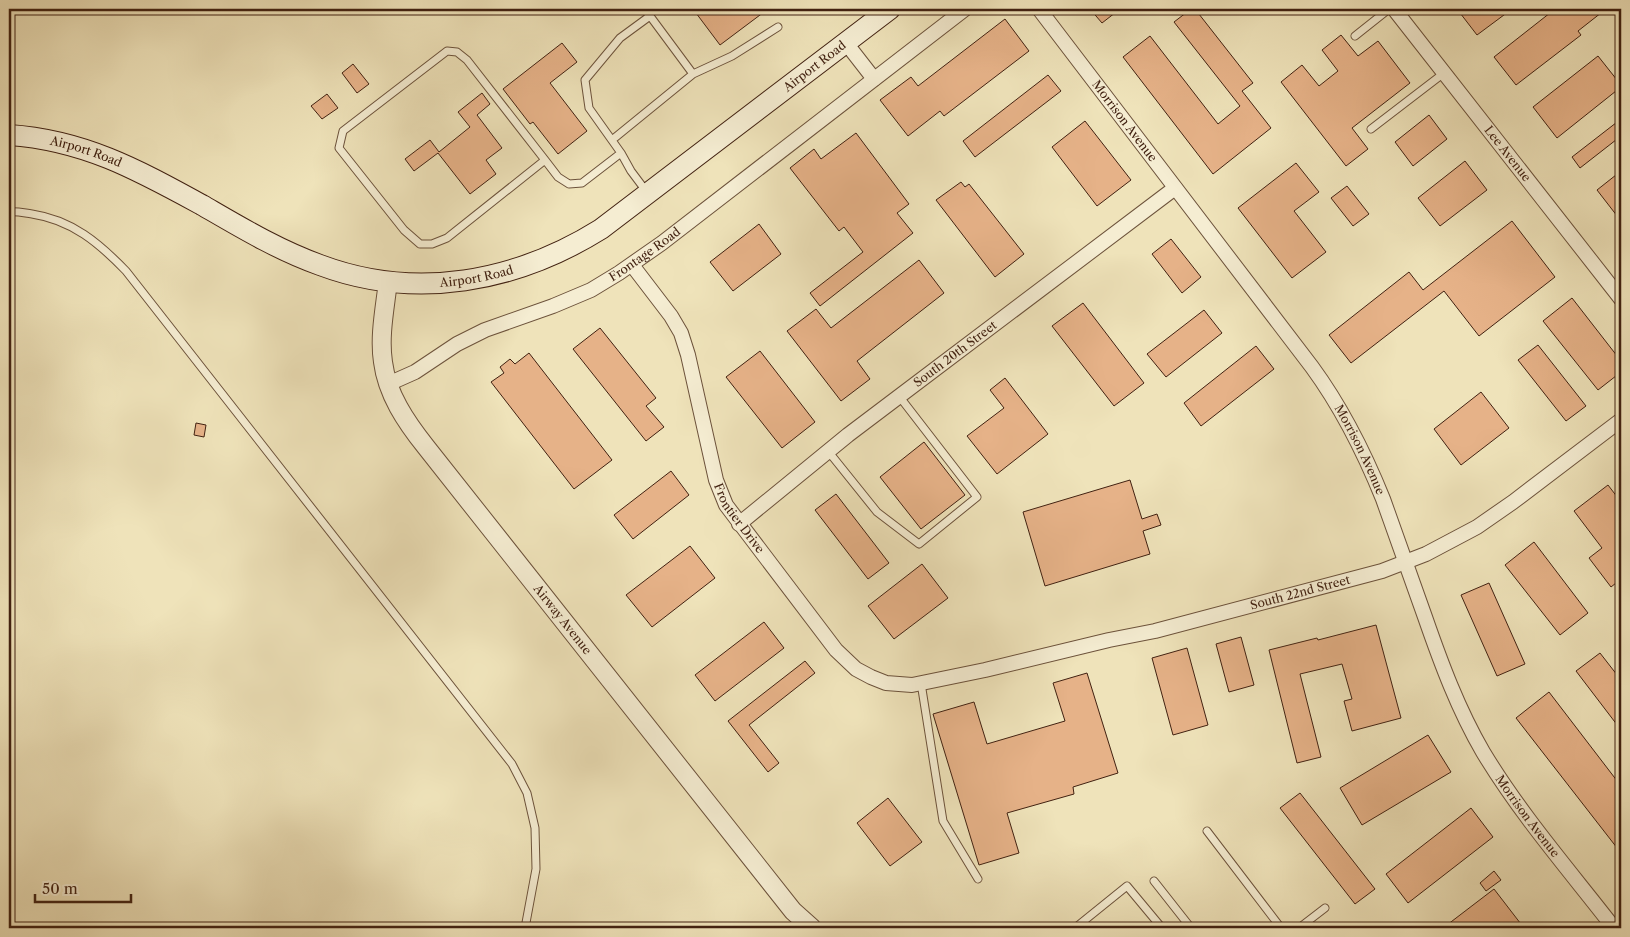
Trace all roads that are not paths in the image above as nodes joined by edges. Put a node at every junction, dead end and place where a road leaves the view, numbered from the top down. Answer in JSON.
{"nodes":[{"id":1,"x":644,"y":9,"type":"edge"},
{"id":2,"x":890,"y":9,"type":"edge"},
{"id":3,"x":965,"y":9,"type":"edge"},
{"id":4,"x":1039,"y":9,"type":"edge"},
{"id":5,"x":1390,"y":9,"type":"edge"},
{"id":6,"x":1394,"y":9,"type":"edge"},
{"id":7,"x":650,"y":16,"type":"junction"},
{"id":8,"x":778,"y":28,"type":"dead end"},
{"id":9,"x":1355,"y":36,"type":"dead end"},
{"id":10,"x":846,"y":42,"type":"junction"},
{"id":11,"x":1444,"y":73,"type":"junction"},
{"id":12,"x":693,"y":74,"type":"junction"},
{"id":13,"x":874,"y":79,"type":"junction"},
{"id":14,"x":1371,"y":130,"type":"dead end"},
{"id":15,"x":9,"y":135,"type":"edge"},
{"id":16,"x":612,"y":140,"type":"junction"},
{"id":17,"x":621,"y":153,"type":"junction"},
{"id":18,"x":545,"y":160,"type":"junction"},
{"id":19,"x":1175,"y":188,"type":"junction"},
{"id":20,"x":648,"y":194,"type":"junction"},
{"id":21,"x":9,"y":212,"type":"edge"},
{"id":22,"x":632,"y":265,"type":"junction"},
{"id":23,"x":388,"y":281,"type":"junction"},
{"id":24,"x":1621,"y":299,"type":"edge"},
{"id":25,"x":388,"y":384,"type":"junction"},
{"id":26,"x":899,"y":396,"type":"junction"},
{"id":27,"x":1621,"y":420,"type":"edge"},
{"id":28,"x":828,"y":451,"type":"junction"},
{"id":29,"x":739,"y":524,"type":"junction"},
{"id":30,"x":1405,"y":562,"type":"junction"},
{"id":31,"x":942,"y":679,"type":"joint"},
{"id":32,"x":921,"y":683,"type":"junction"},
{"id":33,"x":1206,"y":830,"type":"dead end"},
{"id":34,"x":978,"y":879,"type":"dead end"},
{"id":35,"x":1154,"y":881,"type":"dead end"},
{"id":36,"x":1325,"y":908,"type":"dead end"},
{"id":37,"x":525,"y":928,"type":"edge"},
{"id":38,"x":812,"y":928,"type":"edge"},
{"id":39,"x":1075,"y":928,"type":"edge"},
{"id":40,"x":1162,"y":928,"type":"edge"},
{"id":41,"x":1191,"y":928,"type":"edge"},
{"id":42,"x":1281,"y":928,"type":"edge"},
{"id":43,"x":1299,"y":928,"type":"edge"},
{"id":44,"x":1614,"y":928,"type":"edge"}],
"edges":[{"from":1,"to":7,"type":"lane"},
{"from":2,"to":10,"type":"main road","name":"Airport Road"},
{"from":3,"to":13,"type":"street","name":"Frontage Road"},
{"from":4,"to":19,"type":"street","name":"Morrison Avenue"},
{"from":5,"to":9,"type":"lane"},
{"from":6,"to":11,"type":"street","name":"Lee Avenue"},
{"from":7,"to":12,"type":"lane"},
{"from":7,"to":16,"type":"lane"},
{"from":8,"to":12,"type":"lane"},
{"from":10,"to":13,"type":"street"},
{"from":10,"to":20,"type":"main road","name":"Airport Road"},
{"from":11,"to":14,"type":"lane"},
{"from":11,"to":24,"type":"street","name":"Lee Avenue"},
{"from":12,"to":16,"type":"lane"},
{"from":13,"to":22,"type":"street","name":"Frontage Road"},
{"from":15,"to":23,"type":"main road","name":"Airport Road"},
{"from":16,"to":17,"type":"lane"},
{"from":17,"to":18,"type":"lane"},
{"from":17,"to":20,"type":"lane"},
{"from":18,"to":18,"type":"lane"},
{"from":19,"to":26,"type":"street","name":"South 20th Street"},
{"from":19,"to":30,"type":"street","name":"Morrison Avenue"},
{"from":20,"to":23,"type":"main road","name":"Airport Road"},
{"from":21,"to":37,"type":"lane"},
{"from":22,"to":25,"type":"street","name":"Frontage Road"},
{"from":22,"to":29,"type":"street","name":"Frontier Drive"},
{"from":23,"to":25,"type":"street","name":"Airway Avenue"},
{"from":25,"to":38,"type":"street","name":"Airway Avenue"},
{"from":26,"to":28,"type":"street","name":"South 20th Street"},
{"from":26,"to":28,"type":"lane"},
{"from":27,"to":30,"type":"street","name":"South 22nd Street"},
{"from":28,"to":29,"type":"street","name":"South 20th Street"},
{"from":29,"to":32,"type":"street","name":"Frontier Drive"},
{"from":30,"to":31,"type":"street","name":"South 22nd Street"},
{"from":30,"to":44,"type":"street","name":"Morrison Avenue"},
{"from":31,"to":32,"type":"street","name":"Frontier Drive"},
{"from":32,"to":34,"type":"lane"},
{"from":33,"to":42,"type":"lane"},
{"from":35,"to":41,"type":"lane"},
{"from":36,"to":43,"type":"lane"},
{"from":39,"to":40,"type":"lane"}]}
